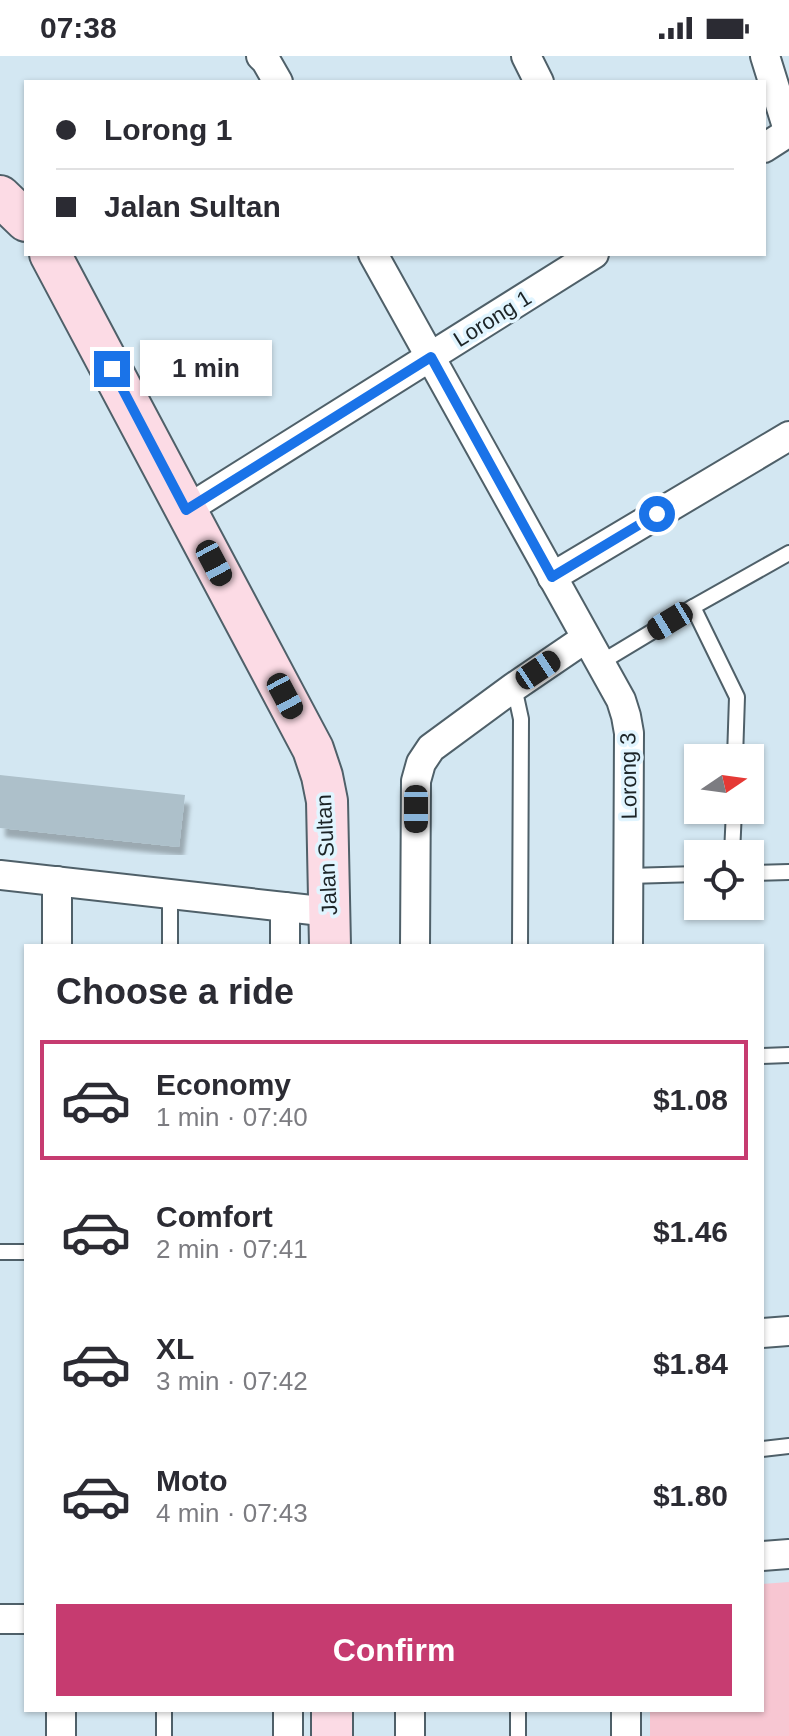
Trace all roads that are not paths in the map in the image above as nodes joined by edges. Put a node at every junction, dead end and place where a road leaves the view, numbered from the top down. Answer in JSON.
{"nodes":[{"id":1,"x":526,"y":56,"type":"edge"},
{"id":2,"x":765,"y":56,"type":"edge"},
{"id":3,"x":538,"y":80,"type":"edge"},
{"id":4,"x":789,"y":133,"type":"edge"},
{"id":5,"x":766,"y":147,"type":"edge"},
{"id":6,"x":0,"y":196,"type":"edge"},
{"id":7,"x":24,"y":219,"type":"edge"},
{"id":8,"x":51,"y":256,"type":"edge"},
{"id":9,"x":374,"y":256,"type":"edge"},
{"id":10,"x":591,"y":256,"type":"edge"},
{"id":11,"x":431,"y":357,"type":"junction"},
{"id":12,"x":789,"y":436,"type":"edge"},
{"id":13,"x":186,"y":510,"type":"junction"},
{"id":14,"x":789,"y":553,"type":"edge"},
{"id":15,"x":552,"y":577,"type":"junction"},
{"id":16,"x":693,"y":607,"type":"junction"},
{"id":17,"x":586,"y":638,"type":"junction"},
{"id":18,"x":600,"y":663,"type":"junction"},
{"id":19,"x":514,"y":687,"type":"junction"},
{"id":20,"x":735,"y":744,"type":"edge"},
{"id":21,"x":789,"y":872,"type":"edge"},
{"id":22,"x":764,"y":873,"type":"edge"},
{"id":23,"x":684,"y":874,"type":"edge"},
{"id":24,"x":0,"y":875,"type":"edge"},
{"id":25,"x":628,"y":876,"type":"junction"},
{"id":26,"x":57,"y":881,"type":"junction"},
{"id":27,"x":170,"y":894,"type":"junction"},
{"id":28,"x":285,"y":907,"type":"junction"},
{"id":29,"x":330,"y":929,"type":"edge"},
{"id":30,"x":57,"y":944,"type":"edge"},
{"id":31,"x":170,"y":944,"type":"edge"},
{"id":32,"x":285,"y":944,"type":"edge"},
{"id":33,"x":415,"y":944,"type":"edge"},
{"id":34,"x":520,"y":944,"type":"edge"},
{"id":35,"x":628,"y":944,"type":"edge"},
{"id":36,"x":789,"y":1055,"type":"edge"},
{"id":37,"x":764,"y":1056,"type":"edge"},
{"id":38,"x":0,"y":1252,"type":"edge"},
{"id":39,"x":24,"y":1252,"type":"edge"},
{"id":40,"x":789,"y":1331,"type":"edge"},
{"id":41,"x":764,"y":1333,"type":"edge"},
{"id":42,"x":789,"y":1446,"type":"edge"},
{"id":43,"x":764,"y":1449,"type":"edge"},
{"id":44,"x":789,"y":1554,"type":"edge"},
{"id":45,"x":764,"y":1556,"type":"edge"},
{"id":46,"x":0,"y":1619,"type":"edge"},
{"id":47,"x":24,"y":1619,"type":"edge"},
{"id":48,"x":61,"y":1712,"type":"edge"},
{"id":49,"x":164,"y":1712,"type":"edge"},
{"id":50,"x":288,"y":1712,"type":"edge"},
{"id":51,"x":332,"y":1712,"type":"edge"},
{"id":52,"x":410,"y":1712,"type":"edge"},
{"id":53,"x":518,"y":1712,"type":"edge"},
{"id":54,"x":626,"y":1712,"type":"edge"},
{"id":55,"x":61,"y":1736,"type":"edge"},
{"id":56,"x":164,"y":1736,"type":"edge"},
{"id":57,"x":288,"y":1736,"type":"edge"},
{"id":58,"x":332,"y":1736,"type":"edge"},
{"id":59,"x":410,"y":1736,"type":"edge"},
{"id":60,"x":518,"y":1736,"type":"edge"},
{"id":61,"x":626,"y":1736,"type":"edge"}],
"edges":[{"from":1,"to":3,"type":"street"},
{"from":2,"to":4,"type":"street"},
{"from":4,"to":5,"type":"street"},
{"from":6,"to":7,"type":"street"},
{"from":8,"to":13,"type":"street","name":"Jalan Sultan"},
{"from":9,"to":11,"type":"street","name":"Lorong 3"},
{"from":10,"to":11,"type":"street","name":"Lorong 1"},
{"from":11,"to":13,"type":"street","name":"Lorong 1"},
{"from":11,"to":15,"type":"street","name":"Lorong 3"},
{"from":12,"to":15,"type":"street"},
{"from":13,"to":29,"type":"street","name":"Jalan Sultan"},
{"from":14,"to":16,"type":"lane"},
{"from":15,"to":17,"type":"street","name":"Lorong 3"},
{"from":16,"to":18,"type":"lane"},
{"from":16,"to":20,"type":"lane"},
{"from":17,"to":18,"type":"street","name":"Lorong 3"},
{"from":17,"to":19,"type":"street"},
{"from":18,"to":25,"type":"street","name":"Lorong 3"},
{"from":19,"to":33,"type":"street"},
{"from":19,"to":34,"type":"lane"},
{"from":21,"to":22,"type":"lane"},
{"from":23,"to":25,"type":"lane"},
{"from":24,"to":26,"type":"street"},
{"from":25,"to":35,"type":"street","name":"Lorong 3"},
{"from":26,"to":27,"type":"street"},
{"from":26,"to":30,"type":"street"},
{"from":27,"to":28,"type":"street"},
{"from":27,"to":31,"type":"lane"},
{"from":28,"to":29,"type":"street"},
{"from":28,"to":32,"type":"street"},
{"from":36,"to":37,"type":"lane"},
{"from":38,"to":39,"type":"lane"},
{"from":40,"to":41,"type":"street"},
{"from":42,"to":43,"type":"lane"},
{"from":44,"to":45,"type":"street"},
{"from":46,"to":47,"type":"street"},
{"from":48,"to":55,"type":"street"},
{"from":49,"to":56,"type":"lane"},
{"from":50,"to":57,"type":"street"},
{"from":51,"to":58,"type":"street"},
{"from":52,"to":59,"type":"street"},
{"from":53,"to":60,"type":"lane"},
{"from":54,"to":61,"type":"street"}]}
